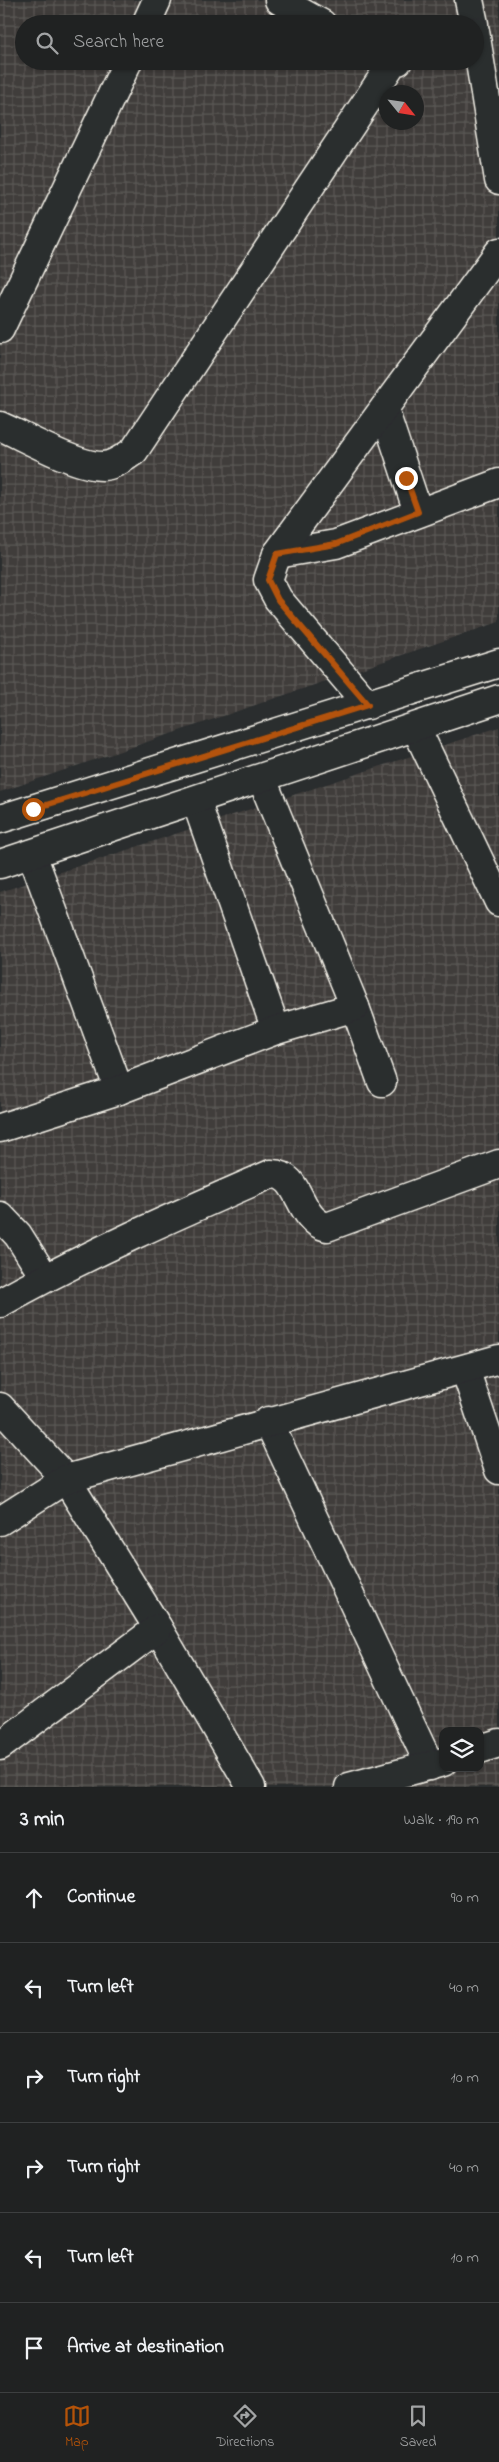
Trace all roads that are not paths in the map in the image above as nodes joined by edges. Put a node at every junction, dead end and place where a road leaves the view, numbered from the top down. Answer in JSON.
{"nodes":[{"id":1,"x":157,"y":0,"type":"edge"},
{"id":2,"x":279,"y":0,"type":"edge"},
{"id":3,"x":470,"y":0,"type":"edge"},
{"id":4,"x":150,"y":15,"type":"edge"},
{"id":5,"x":306,"y":15,"type":"edge"},
{"id":6,"x":474,"y":15,"type":"edge"},
{"id":7,"x":484,"y":66,"type":"edge"},
{"id":8,"x":124,"y":70,"type":"edge"},
{"id":9,"x":389,"y":70,"type":"edge"},
{"id":10,"x":499,"y":180,"type":"edge"},
{"id":11,"x":499,"y":252,"type":"edge"},
{"id":12,"x":0,"y":329,"type":"edge"},
{"id":13,"x":384,"y":409,"type":"junction"},
{"id":14,"x":0,"y":426,"type":"edge"},
{"id":15,"x":499,"y":483,"type":"edge"},
{"id":16,"x":418,"y":512,"type":"junction"},
{"id":17,"x":277,"y":554,"type":"junction"},
{"id":18,"x":499,"y":663,"type":"edge"},
{"id":19,"x":499,"y":699,"type":"edge"},
{"id":20,"x":368,"y":705,"type":"junction"},
{"id":21,"x":416,"y":728,"type":"junction"},
{"id":22,"x":262,"y":779,"type":"junction"},
{"id":23,"x":196,"y":801,"type":"junction"},
{"id":24,"x":0,"y":819,"type":"edge"},
{"id":25,"x":32,"y":854,"type":"junction"},
{"id":26,"x":0,"y":864,"type":"edge"},
{"id":27,"x":499,"y":902,"type":"edge"},
{"id":28,"x":355,"y":1007,"type":"junction"},
{"id":29,"x":276,"y":1030,"type":"junction"},
{"id":30,"x":382,"y":1082,"type":"dead end"},
{"id":31,"x":120,"y":1090,"type":"junction"},
{"id":32,"x":0,"y":1128,"type":"edge"},
{"id":33,"x":499,"y":1164,"type":"edge"},
{"id":34,"x":0,"y":1216,"type":"edge"},
{"id":35,"x":44,"y":1278,"type":"junction"},
{"id":36,"x":0,"y":1303,"type":"edge"},
{"id":37,"x":499,"y":1359,"type":"edge"},
{"id":38,"x":466,"y":1369,"type":"junction"},
{"id":39,"x":0,"y":1407,"type":"edge"},
{"id":40,"x":268,"y":1422,"type":"junction"},
{"id":41,"x":499,"y":1470,"type":"edge"},
{"id":42,"x":66,"y":1479,"type":"junction"},
{"id":43,"x":0,"y":1521,"type":"edge"},
{"id":44,"x":158,"y":1628,"type":"junction"},
{"id":45,"x":499,"y":1743,"type":"edge"},
{"id":46,"x":0,"y":1746,"type":"edge"},
{"id":47,"x":484,"y":1748,"type":"edge"},
{"id":48,"x":437,"y":1764,"type":"edge"},
{"id":49,"x":251,"y":1787,"type":"edge"},
{"id":50,"x":349,"y":1787,"type":"edge"}],
"edges":[{"from":1,"to":4,"type":"street"},
{"from":2,"to":5,"type":"street"},
{"from":3,"to":6,"type":"street"},
{"from":7,"to":10,"type":"street"},
{"from":8,"to":12,"type":"street"},
{"from":9,"to":14,"type":"street"},
{"from":11,"to":13,"type":"street"},
{"from":13,"to":16,"type":"street"},
{"from":13,"to":17,"type":"street"},
{"from":15,"to":16,"type":"street"},
{"from":16,"to":17,"type":"street"},
{"from":17,"to":20,"type":"street"},
{"from":18,"to":20,"type":"street"},
{"from":19,"to":21,"type":"street"},
{"from":20,"to":24,"type":"street"},
{"from":21,"to":22,"type":"street"},
{"from":21,"to":27,"type":"street"},
{"from":22,"to":23,"type":"street"},
{"from":22,"to":28,"type":"street"},
{"from":23,"to":25,"type":"street"},
{"from":23,"to":29,"type":"street"},
{"from":25,"to":26,"type":"street"},
{"from":25,"to":31,"type":"street"},
{"from":28,"to":29,"type":"street"},
{"from":28,"to":30,"type":"street"},
{"from":29,"to":31,"type":"street"},
{"from":31,"to":32,"type":"street"},
{"from":33,"to":35,"type":"street"},
{"from":34,"to":35,"type":"street"},
{"from":35,"to":36,"type":"street"},
{"from":37,"to":38,"type":"street"},
{"from":38,"to":40,"type":"street"},
{"from":38,"to":41,"type":"street"},
{"from":39,"to":42,"type":"street"},
{"from":40,"to":42,"type":"street"},
{"from":40,"to":48,"type":"street"},
{"from":42,"to":43,"type":"street"},
{"from":42,"to":44,"type":"street"},
{"from":44,"to":46,"type":"street"},
{"from":44,"to":49,"type":"street"},
{"from":45,"to":47,"type":"street"},
{"from":48,"to":50,"type":"street"}]}
